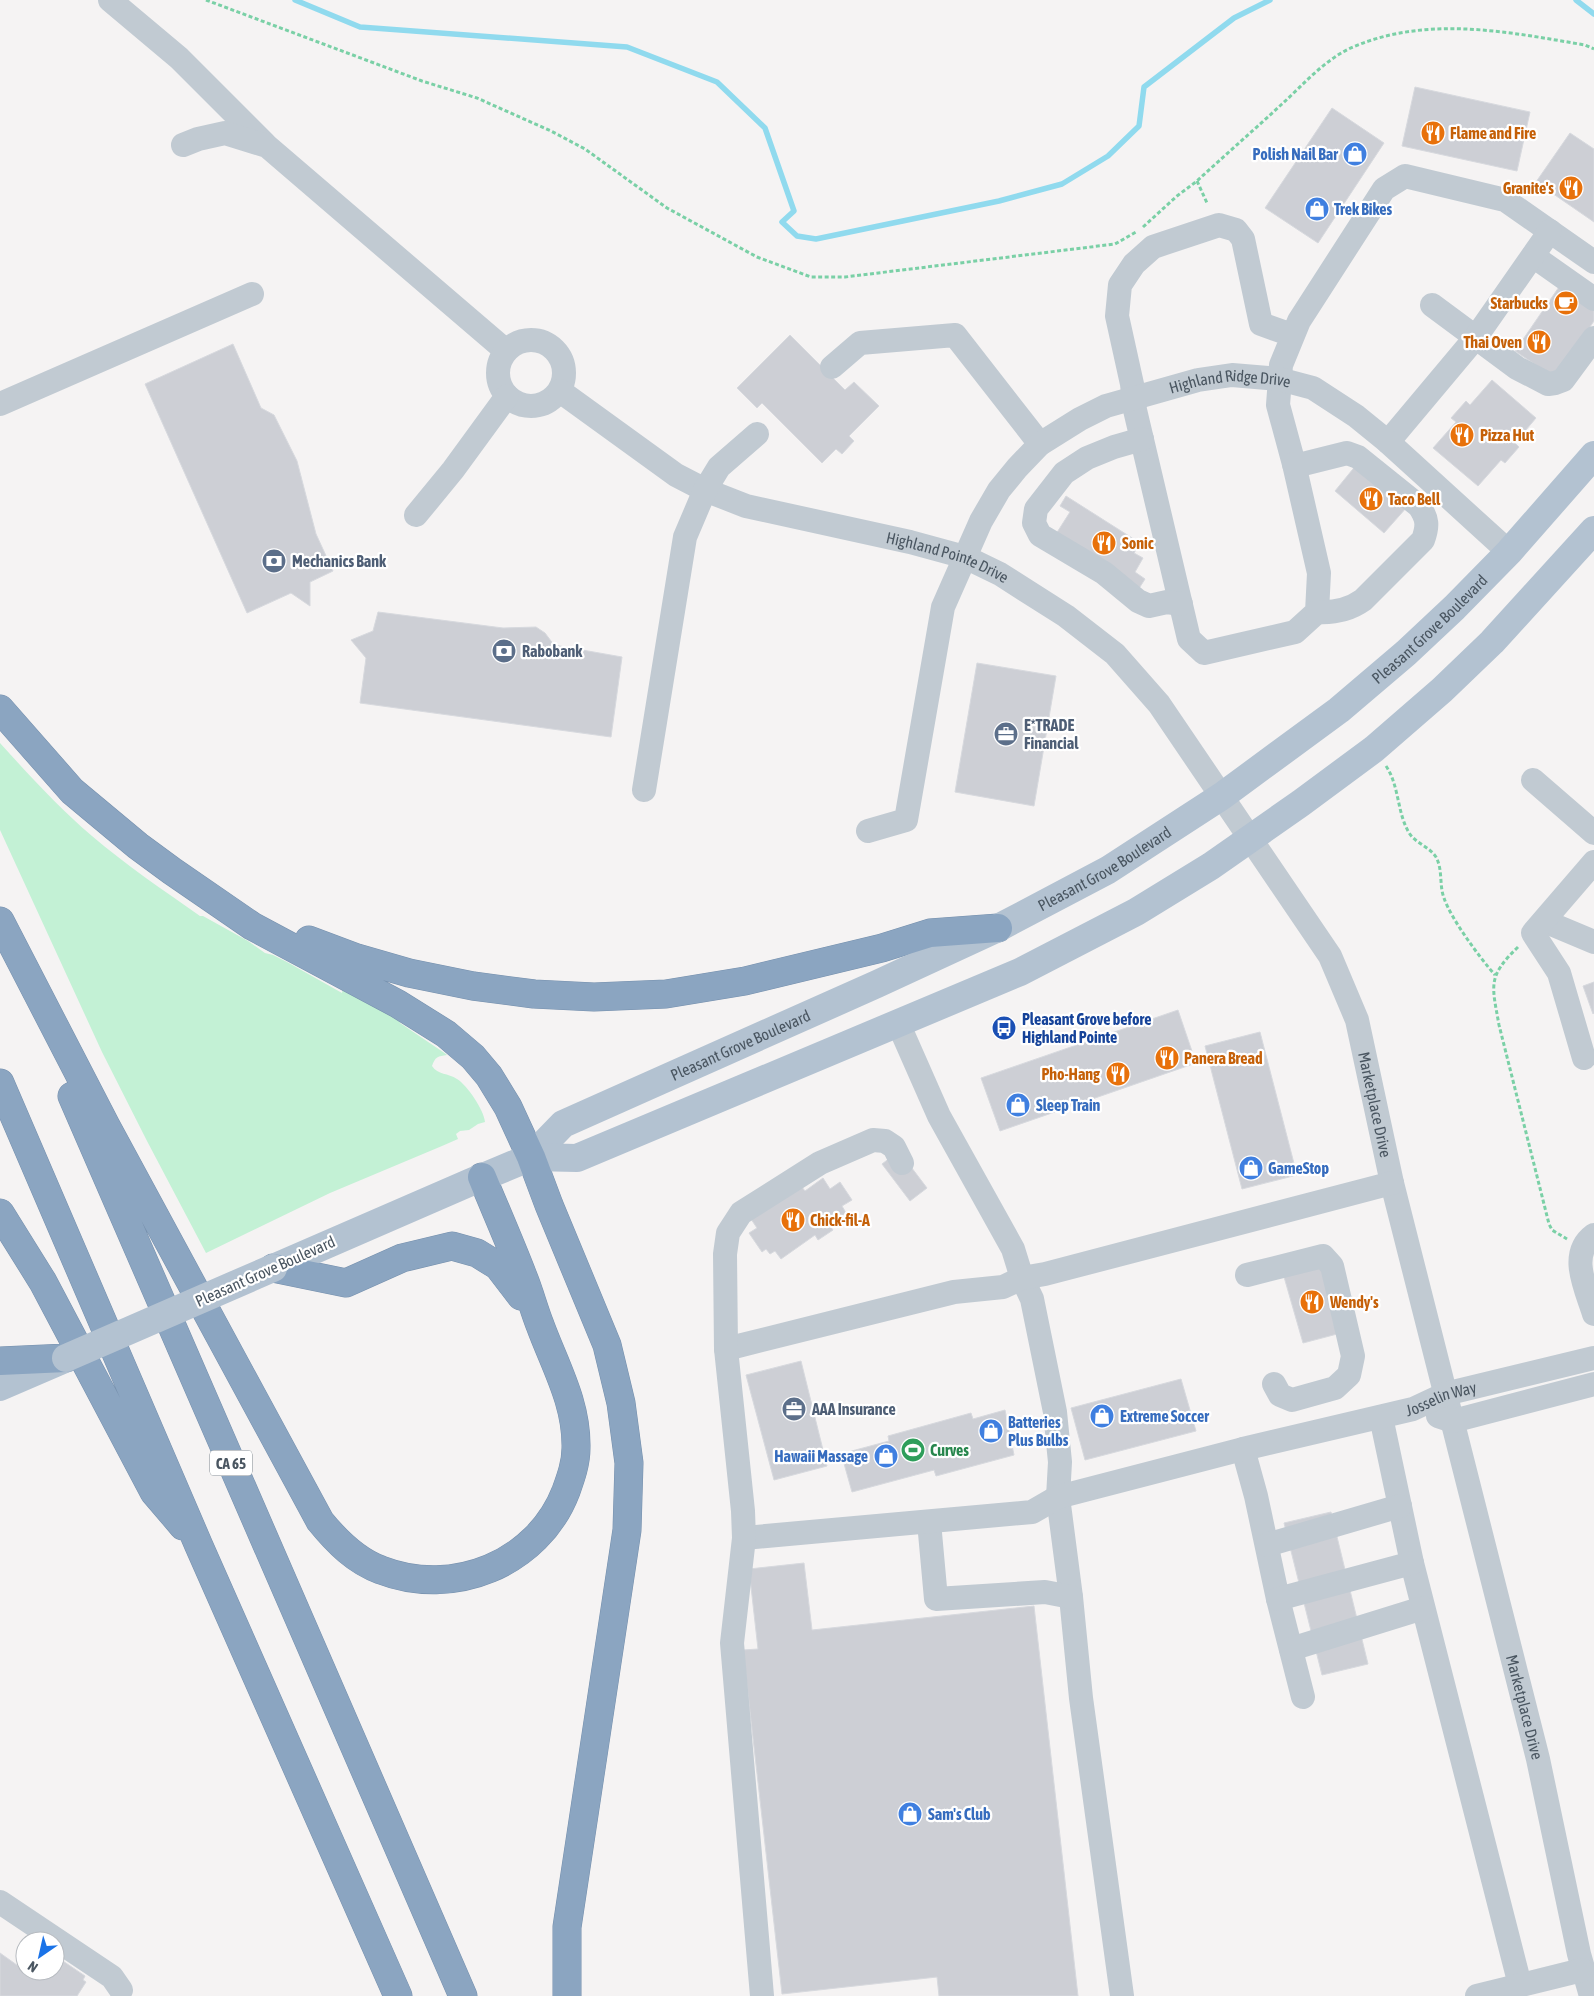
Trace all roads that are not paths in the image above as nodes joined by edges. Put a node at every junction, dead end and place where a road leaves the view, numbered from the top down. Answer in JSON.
{"nodes":[{"id":1,"x":110,"y":0,"type":"edge"},
{"id":2,"x":183,"y":145,"type":"dead end"},
{"id":3,"x":267,"y":146,"type":"junction"},
{"id":4,"x":1550,"y":231,"type":"junction"},
{"id":5,"x":1532,"y":256,"type":"junction"},
{"id":6,"x":1594,"y":262,"type":"edge"},
{"id":7,"x":252,"y":294,"type":"dead end"},
{"id":8,"x":1594,"y":299,"type":"edge"},
{"id":9,"x":1432,"y":305,"type":"dead end"},
{"id":10,"x":1292,"y":335,"type":"junction"},
{"id":11,"x":1476,"y":337,"type":"junction"},
{"id":12,"x":1594,"y":338,"type":"edge"},
{"id":13,"x":506,"y":352,"type":"junction"},
{"id":14,"x":832,"y":368,"type":"dead end"},
{"id":15,"x":1279,"y":379,"type":"junction"},
{"id":16,"x":560,"y":391,"type":"junction"},
{"id":17,"x":507,"y":396,"type":"junction"},
{"id":18,"x":1134,"y":398,"type":"junction"},
{"id":19,"x":0,"y":404,"type":"edge"},
{"id":20,"x":757,"y":434,"type":"dead end"},
{"id":21,"x":1142,"y":439,"type":"junction"},
{"id":22,"x":1388,"y":442,"type":"junction"},
{"id":23,"x":1040,"y":444,"type":"junction"},
{"id":24,"x":1594,"y":455,"type":"edge"},
{"id":25,"x":1294,"y":464,"type":"junction"},
{"id":26,"x":705,"y":490,"type":"junction"},
{"id":27,"x":416,"y":515,"type":"dead end"},
{"id":28,"x":1594,"y":530,"type":"edge"},
{"id":29,"x":1509,"y":552,"type":"junction"},
{"id":30,"x":965,"y":557,"type":"junction"},
{"id":31,"x":1180,"y":604,"type":"junction"},
{"id":32,"x":1318,"y":612,"type":"junction"},
{"id":33,"x":0,"y":709,"type":"edge"},
{"id":34,"x":1533,"y":780,"type":"dead end"},
{"id":35,"x":644,"y":790,"type":"dead end"},
{"id":36,"x":1222,"y":796,"type":"junction"},
{"id":37,"x":868,"y":831,"type":"dead end"},
{"id":38,"x":1594,"y":833,"type":"edge"},
{"id":39,"x":1251,"y":839,"type":"junction"},
{"id":40,"x":1594,"y":862,"type":"edge"},
{"id":41,"x":211,"y":897,"type":"junction"},
{"id":42,"x":0,"y":921,"type":"edge"},
{"id":43,"x":1538,"y":927,"type":"junction"},
{"id":44,"x":998,"y":928,"type":"junction"},
{"id":45,"x":0,"y":930,"type":"edge"},
{"id":46,"x":1594,"y":942,"type":"edge"},
{"id":47,"x":898,"y":1023,"type":"junction"},
{"id":48,"x":1584,"y":1058,"type":"dead end"},
{"id":49,"x":0,"y":1083,"type":"edge"},
{"id":50,"x":531,"y":1157,"type":"junction"},
{"id":51,"x":902,"y":1163,"type":"dead end"},
{"id":52,"x":482,"y":1177,"type":"junction"},
{"id":53,"x":1392,"y":1183,"type":"junction"},
{"id":54,"x":0,"y":1214,"type":"edge"},
{"id":55,"x":1587,"y":1243,"type":"edge"},
{"id":56,"x":273,"y":1268,"type":"junction"},
{"id":57,"x":1247,"y":1275,"type":"dead end"},
{"id":58,"x":1022,"y":1278,"type":"junction"},
{"id":59,"x":1594,"y":1314,"type":"edge"},
{"id":60,"x":540,"y":1326,"type":"junction"},
{"id":61,"x":726,"y":1349,"type":"junction"},
{"id":62,"x":66,"y":1358,"type":"joint"},
{"id":63,"x":1594,"y":1358,"type":"edge"},
{"id":64,"x":2,"y":1378,"type":"edge"},
{"id":65,"x":1274,"y":1384,"type":"dead end"},
{"id":66,"x":1594,"y":1384,"type":"edge"},
{"id":67,"x":1445,"y":1394,"type":"junction"},
{"id":68,"x":1413,"y":1408,"type":"junction"},
{"id":69,"x":1380,"y":1416,"type":"junction"},
{"id":70,"x":1453,"y":1421,"type":"junction"},
{"id":71,"x":1243,"y":1449,"type":"junction"},
{"id":72,"x":1058,"y":1498,"type":"junction"},
{"id":73,"x":1401,"y":1513,"type":"junction"},
{"id":74,"x":929,"y":1522,"type":"junction"},
{"id":75,"x":744,"y":1538,"type":"junction"},
{"id":76,"x":200,"y":1546,"type":"junction"},
{"id":77,"x":1268,"y":1551,"type":"junction"},
{"id":78,"x":1417,"y":1585,"type":"junction"},
{"id":79,"x":1071,"y":1597,"type":"junction"},
{"id":80,"x":1284,"y":1623,"type":"junction"},
{"id":81,"x":1303,"y":1697,"type":"dead end"},
{"id":82,"x":0,"y":1902,"type":"edge"},
{"id":83,"x":1582,"y":1970,"type":"junction"},
{"id":84,"x":1520,"y":1985,"type":"junction"},
{"id":85,"x":122,"y":1994,"type":"edge"},
{"id":86,"x":1481,"y":1995,"type":"edge"},
{"id":87,"x":398,"y":1996,"type":"edge"},
{"id":88,"x":463,"y":1996,"type":"edge"},
{"id":89,"x":567,"y":1996,"type":"edge"},
{"id":90,"x":762,"y":1996,"type":"edge"},
{"id":91,"x":1122,"y":1996,"type":"edge"},
{"id":92,"x":1591,"y":1996,"type":"edge"}],
"edges":[{"from":1,"to":3,"type":"street"},
{"from":2,"to":3,"type":"street"},
{"from":3,"to":13,"type":"street"},
{"from":4,"to":5,"type":"street"},
{"from":4,"to":6,"type":"street"},
{"from":4,"to":10,"type":"street"},
{"from":5,"to":8,"type":"street"},
{"from":5,"to":11,"type":"street"},
{"from":7,"to":19,"type":"street"},
{"from":9,"to":11,"type":"street"},
{"from":10,"to":15,"type":"street"},
{"from":10,"to":18,"type":"street"},
{"from":11,"to":12,"type":"street"},
{"from":11,"to":22,"type":"street"},
{"from":13,"to":16,"type":"street"},
{"from":13,"to":17,"type":"street"},
{"from":14,"to":23,"type":"street"},
{"from":15,"to":18,"type":"street","name":"Highland Ridge Drive"},
{"from":15,"to":22,"type":"street","name":"Highland Ridge Drive"},
{"from":15,"to":25,"type":"street"},
{"from":16,"to":17,"type":"street"},
{"from":16,"to":26,"type":"street","name":"Highland Pointe Drive"},
{"from":17,"to":27,"type":"street"},
{"from":18,"to":21,"type":"street"},
{"from":18,"to":23,"type":"street","name":"Highland Ridge Drive"},
{"from":20,"to":26,"type":"street"},
{"from":21,"to":31,"type":"street"},
{"from":21,"to":31,"type":"street"},
{"from":22,"to":29,"type":"street","name":"Highland Ridge Drive"},
{"from":23,"to":30,"type":"street","name":"Highland Ridge Drive"},
{"from":24,"to":29,"type":"main road","name":"Pleasant Grove Boulevard"},
{"from":25,"to":32,"type":"street"},
{"from":25,"to":32,"type":"street"},
{"from":26,"to":30,"type":"street","name":"Highland Pointe Drive"},
{"from":26,"to":35,"type":"street"},
{"from":28,"to":39,"type":"main road","name":"Pleasant Grove Boulevard"},
{"from":29,"to":36,"type":"main road","name":"Pleasant Grove Boulevard"},
{"from":30,"to":36,"type":"street","name":"Highland Pointe Drive"},
{"from":30,"to":37,"type":"street","name":"Highland Ridge Drive"},
{"from":31,"to":32,"type":"street"},
{"from":33,"to":41,"type":"highway"},
{"from":34,"to":38,"type":"street"},
{"from":36,"to":39,"type":"street","name":"Highland Pointe Drive"},
{"from":36,"to":44,"type":"main road","name":"Pleasant Grove Boulevard"},
{"from":39,"to":47,"type":"main road","name":"Pleasant Grove Boulevard"},
{"from":39,"to":53,"type":"street","name":"Marketplace Drive"},
{"from":40,"to":43,"type":"street"},
{"from":41,"to":44,"type":"highway"},
{"from":41,"to":50,"type":"highway"},
{"from":42,"to":60,"type":"highway"},
{"from":43,"to":46,"type":"street"},
{"from":43,"to":48,"type":"street"},
{"from":44,"to":50,"type":"main road","name":"Pleasant Grove Boulevard"},
{"from":45,"to":88,"type":"highway","number":"CA 65"},
{"from":47,"to":50,"type":"main road","name":"Pleasant Grove Boulevard"},
{"from":47,"to":58,"type":"street"},
{"from":49,"to":76,"type":"highway"},
{"from":50,"to":52,"type":"main road","name":"Pleasant Grove Boulevard"},
{"from":50,"to":89,"type":"highway"},
{"from":51,"to":61,"type":"street"},
{"from":52,"to":56,"type":"main road","name":"Pleasant Grove Boulevard"},
{"from":52,"to":60,"type":"highway"},
{"from":53,"to":58,"type":"street"},
{"from":53,"to":67,"type":"street","name":"Marketplace Drive"},
{"from":54,"to":76,"type":"highway"},
{"from":55,"to":59,"type":"street"},
{"from":56,"to":60,"type":"highway"},
{"from":56,"to":62,"type":"main road","name":"Pleasant Grove Boulevard","bridge":true},
{"from":57,"to":65,"type":"street"},
{"from":58,"to":61,"type":"street"},
{"from":58,"to":72,"type":"street"},
{"from":61,"to":75,"type":"street"},
{"from":62,"to":64,"type":"highway"},
{"from":63,"to":67,"type":"street","name":"Josselin Way"},
{"from":66,"to":70,"type":"street","name":"Josselin Way"},
{"from":67,"to":68,"type":"street","name":"Josselin Way"},
{"from":67,"to":70,"type":"street","name":"Marketplace Drive"},
{"from":68,"to":69,"type":"street"},
{"from":68,"to":70,"type":"street","name":"Josselin Way"},
{"from":69,"to":71,"type":"street"},
{"from":69,"to":73,"type":"street"},
{"from":70,"to":83,"type":"street","name":"Marketplace Drive"},
{"from":71,"to":72,"type":"street"},
{"from":71,"to":77,"type":"street"},
{"from":72,"to":74,"type":"street"},
{"from":72,"to":79,"type":"street"},
{"from":73,"to":77,"type":"street"},
{"from":73,"to":78,"type":"street"},
{"from":74,"to":75,"type":"street"},
{"from":74,"to":79,"type":"street"},
{"from":75,"to":90,"type":"street"},
{"from":76,"to":87,"type":"highway"},
{"from":77,"to":80,"type":"street"},
{"from":78,"to":80,"type":"street"},
{"from":78,"to":80,"type":"street"},
{"from":78,"to":84,"type":"street"},
{"from":79,"to":91,"type":"street"},
{"from":80,"to":81,"type":"street"},
{"from":82,"to":85,"type":"street"},
{"from":83,"to":84,"type":"street"},
{"from":83,"to":92,"type":"street","name":"Marketplace Drive"},
{"from":84,"to":86,"type":"street"}]}
